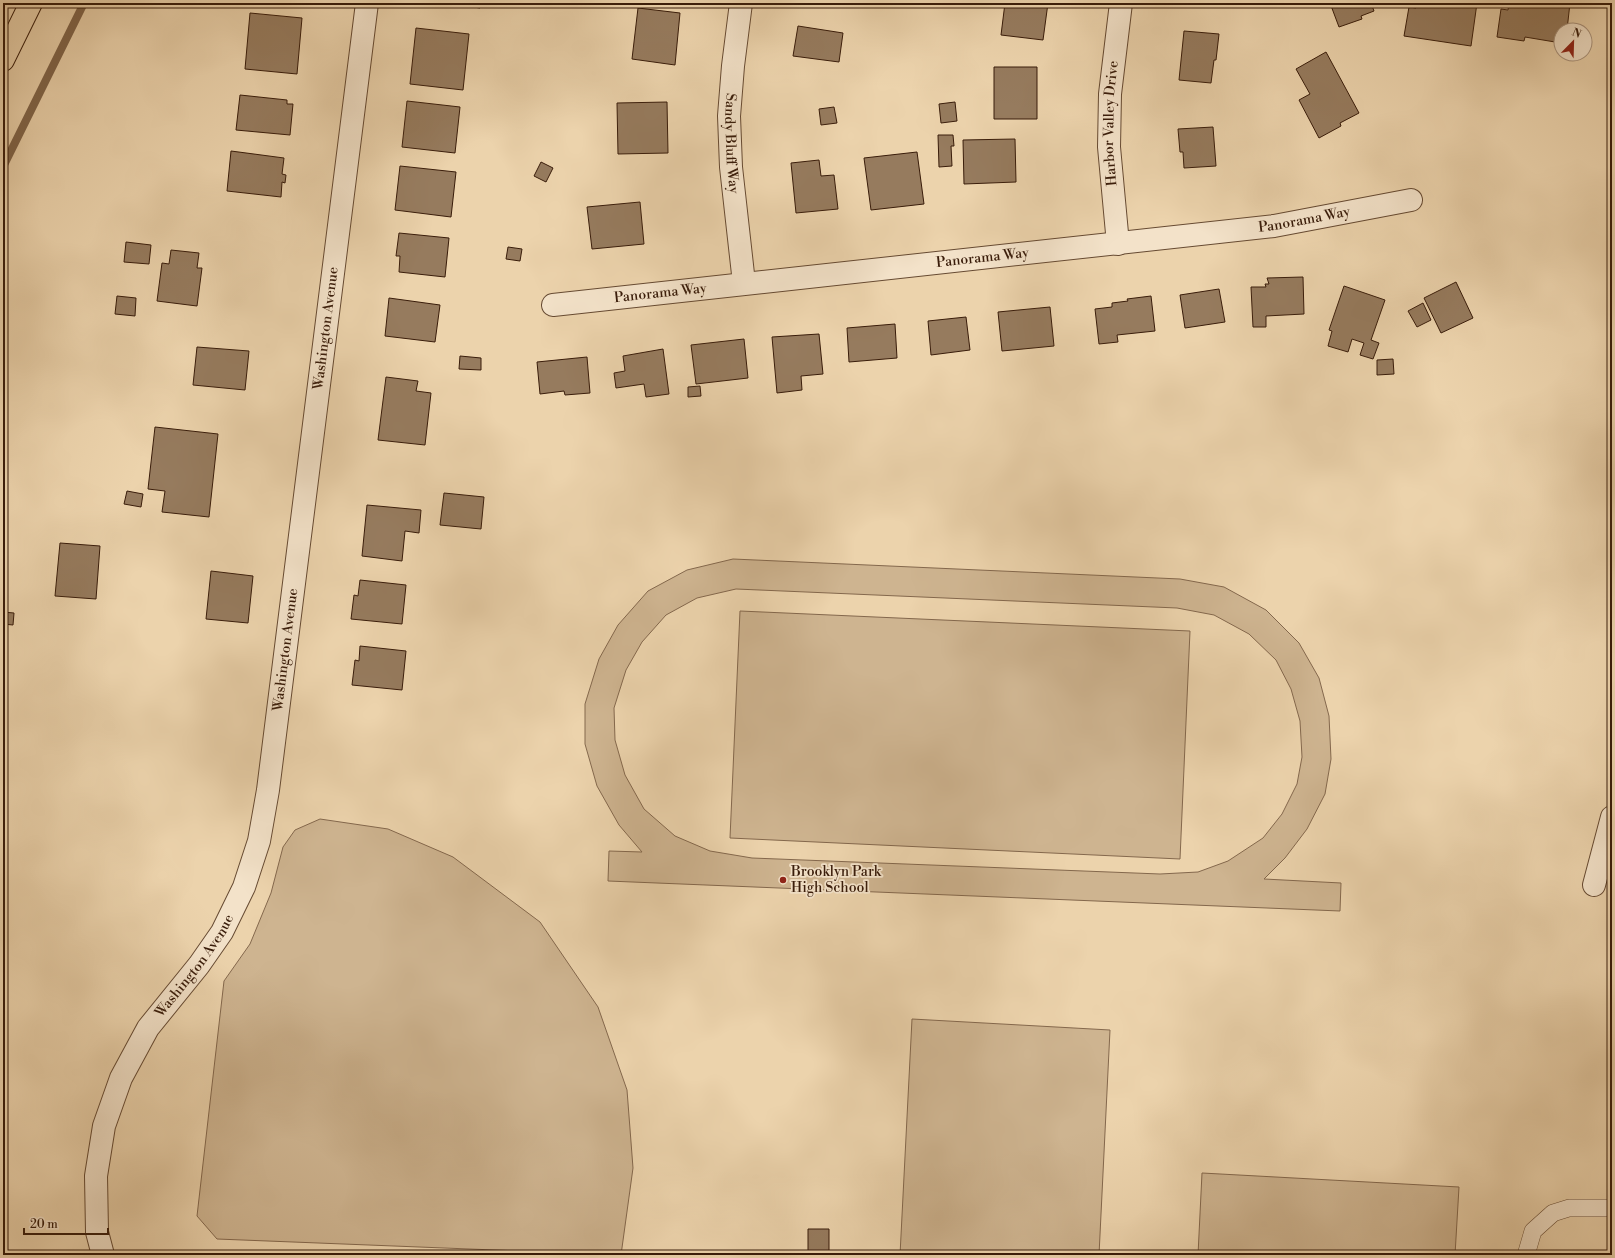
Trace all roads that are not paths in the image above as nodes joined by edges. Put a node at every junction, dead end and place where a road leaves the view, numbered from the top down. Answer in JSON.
{"nodes":[{"id":1,"x":31,"y":3,"type":"edge"},
{"id":2,"x":367,"y":3,"type":"edge"},
{"id":3,"x":741,"y":3,"type":"edge"},
{"id":4,"x":1121,"y":3,"type":"edge"},
{"id":5,"x":3,"y":60,"type":"edge"},
{"id":6,"x":1411,"y":200,"type":"dead end"},
{"id":7,"x":1118,"y":244,"type":"junction"},
{"id":8,"x":744,"y":283,"type":"junction"},
{"id":9,"x":553,"y":305,"type":"dead end"},
{"id":10,"x":1612,"y":817,"type":"edge"},
{"id":11,"x":1594,"y":885,"type":"dead end"},
{"id":12,"x":1612,"y":1208,"type":"edge"},
{"id":13,"x":103,"y":1255,"type":"edge"},
{"id":14,"x":1526,"y":1255,"type":"edge"}],
"edges":[{"from":1,"to":5,"type":"highway"},
{"from":2,"to":13,"type":"street","name":"Washington Avenue"},
{"from":3,"to":8,"type":"street","name":"Sandy Bluff Way"},
{"from":4,"to":7,"type":"street","name":"Harbor Valley Drive"},
{"from":6,"to":7,"type":"street","name":"Panorama Way"},
{"from":7,"to":8,"type":"street","name":"Panorama Way"},
{"from":8,"to":9,"type":"street","name":"Panorama Way"},
{"from":10,"to":11,"type":"street"},
{"from":12,"to":14,"type":"lane"}]}
